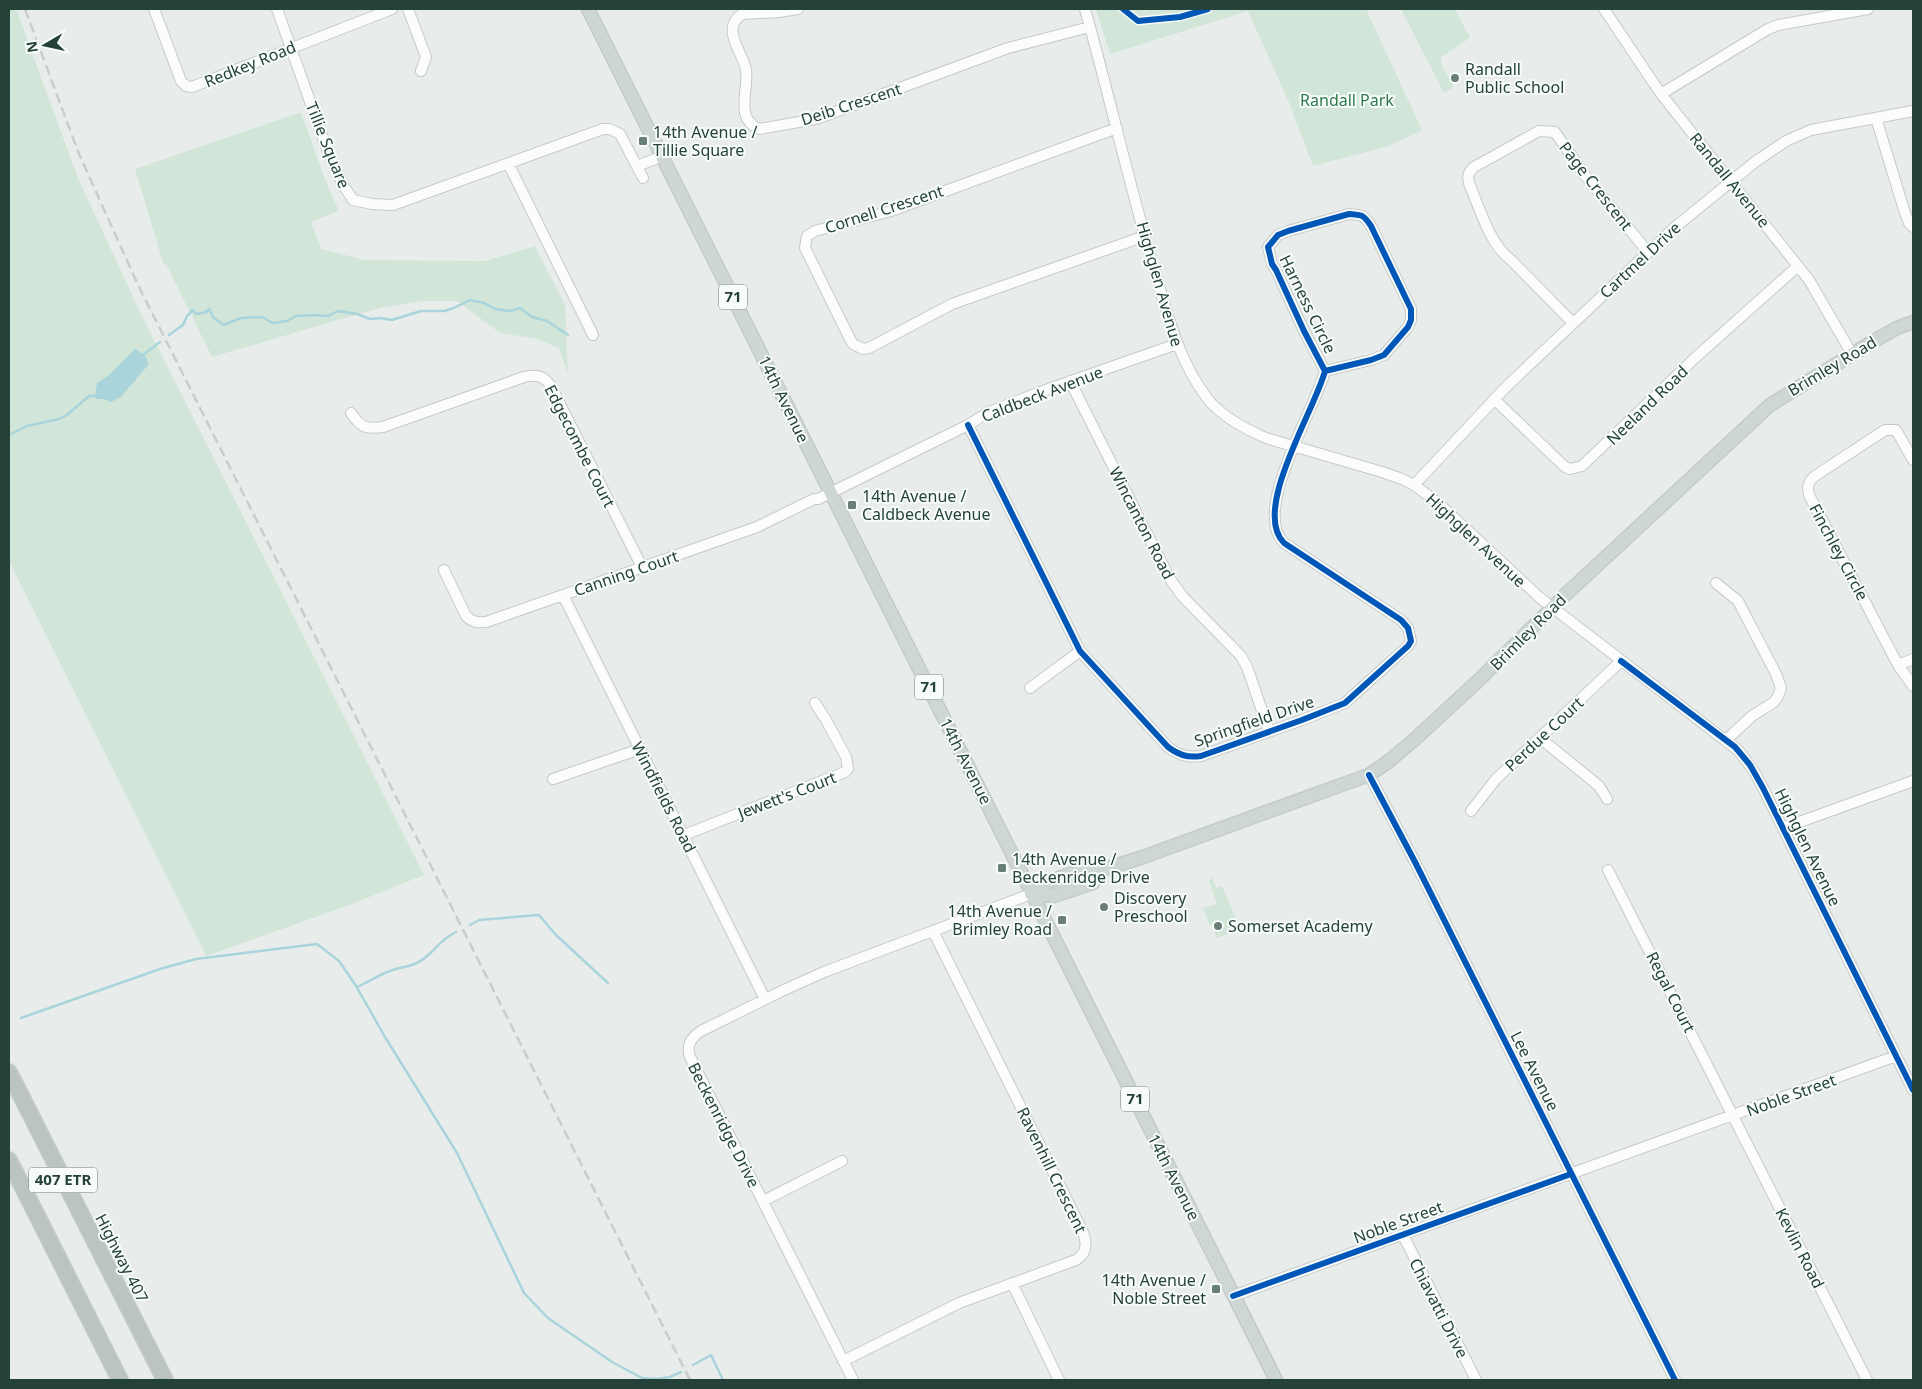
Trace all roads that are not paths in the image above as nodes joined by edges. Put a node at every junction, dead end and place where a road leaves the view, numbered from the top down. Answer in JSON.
{"nodes":[{"id":1,"x":154,"y":9,"type":"edge"},
{"id":2,"x":277,"y":9,"type":"edge"},
{"id":3,"x":392,"y":9,"type":"edge"},
{"id":4,"x":408,"y":9,"type":"edge"},
{"id":5,"x":588,"y":9,"type":"edge"},
{"id":6,"x":798,"y":9,"type":"edge"},
{"id":7,"x":1086,"y":9,"type":"edge"},
{"id":8,"x":1604,"y":9,"type":"edge"},
{"id":9,"x":1868,"y":9,"type":"edge"},
{"id":10,"x":1090,"y":27,"type":"junction"},
{"id":11,"x":292,"y":48,"type":"junction"},
{"id":12,"x":421,"y":70,"type":"dead end"},
{"id":13,"x":1661,"y":94,"type":"junction"},
{"id":14,"x":1913,"y":111,"type":"edge"},
{"id":15,"x":1876,"y":118,"type":"junction"},
{"id":16,"x":1117,"y":128,"type":"junction"},
{"id":17,"x":663,"y":156,"type":"junction"},
{"id":18,"x":508,"y":163,"type":"junction"},
{"id":19,"x":637,"y":166,"type":"junction"},
{"id":20,"x":643,"y":178,"type":"dead end"},
{"id":21,"x":1731,"y":181,"type":"junction"},
{"id":22,"x":1913,"y":227,"type":"edge"},
{"id":23,"x":1145,"y":236,"type":"junction"},
{"id":24,"x":1648,"y":252,"type":"junction"},
{"id":25,"x":1798,"y":266,"type":"junction"},
{"id":26,"x":1913,"y":322,"type":"edge"},
{"id":27,"x":1573,"y":323,"type":"junction"},
{"id":28,"x":593,"y":335,"type":"dead end"},
{"id":29,"x":1176,"y":344,"type":"junction"},
{"id":30,"x":1852,"y":354,"type":"junction"},
{"id":31,"x":1325,"y":371,"type":"junction"},
{"id":32,"x":1070,"y":381,"type":"junction"},
{"id":33,"x":1494,"y":399,"type":"junction"},
{"id":34,"x":351,"y":413,"type":"dead end"},
{"id":35,"x":968,"y":425,"type":"junction"},
{"id":36,"x":1294,"y":446,"type":"junction"},
{"id":37,"x":1913,"y":460,"type":"edge"},
{"id":38,"x":1414,"y":485,"type":"junction"},
{"id":39,"x":831,"y":493,"type":"junction"},
{"id":40,"x":642,"y":567,"type":"junction"},
{"id":41,"x":444,"y":570,"type":"dead end"},
{"id":42,"x":1716,"y":583,"type":"dead end"},
{"id":43,"x":564,"y":595,"type":"junction"},
{"id":44,"x":1552,"y":608,"type":"junction"},
{"id":45,"x":1080,"y":651,"type":"junction"},
{"id":46,"x":1913,"y":659,"type":"edge"},
{"id":47,"x":1621,"y":661,"type":"junction"},
{"id":48,"x":1898,"y":665,"type":"junction"},
{"id":49,"x":1913,"y":686,"type":"edge"},
{"id":50,"x":1030,"y":688,"type":"dead end"},
{"id":51,"x":815,"y":703,"type":"dead end"},
{"id":52,"x":1269,"y":731,"type":"junction"},
{"id":53,"x":1540,"y":738,"type":"junction"},
{"id":54,"x":1726,"y":740,"type":"junction"},
{"id":55,"x":640,"y":749,"type":"junction"},
{"id":56,"x":1369,"y":774,"type":"junction"},
{"id":57,"x":554,"y":779,"type":"dead end"},
{"id":58,"x":1913,"y":781,"type":"edge"},
{"id":59,"x":1607,"y":799,"type":"dead end"},
{"id":60,"x":1471,"y":811,"type":"dead end"},
{"id":61,"x":1783,"y":828,"type":"junction"},
{"id":62,"x":684,"y":835,"type":"junction"},
{"id":63,"x":1608,"y":870,"type":"dead end"},
{"id":64,"x":1031,"y":894,"type":"junction"},
{"id":65,"x":933,"y":931,"type":"junction"},
{"id":66,"x":765,"y":999,"type":"junction"},
{"id":67,"x":1896,"y":1056,"type":"junction"},
{"id":68,"x":9,"y":1072,"type":"edge"},
{"id":69,"x":1913,"y":1090,"type":"edge"},
{"id":70,"x":1733,"y":1115,"type":"junction"},
{"id":71,"x":9,"y":1160,"type":"edge"},
{"id":72,"x":842,"y":1161,"type":"dead end"},
{"id":73,"x":1572,"y":1174,"type":"junction"},
{"id":74,"x":763,"y":1201,"type":"junction"},
{"id":75,"x":1403,"y":1235,"type":"junction"},
{"id":76,"x":1012,"y":1283,"type":"junction"},
{"id":77,"x":1234,"y":1296,"type":"junction"},
{"id":78,"x":843,"y":1361,"type":"junction"},
{"id":79,"x":120,"y":1380,"type":"edge"},
{"id":80,"x":165,"y":1380,"type":"edge"},
{"id":81,"x":852,"y":1380,"type":"edge"},
{"id":82,"x":1059,"y":1380,"type":"edge"},
{"id":83,"x":1276,"y":1380,"type":"edge"},
{"id":84,"x":1476,"y":1380,"type":"edge"},
{"id":85,"x":1675,"y":1380,"type":"edge"},
{"id":86,"x":1868,"y":1380,"type":"edge"}],
"edges":[{"from":1,"to":11,"type":"street","name":"Redkey Road"},
{"from":2,"to":11,"type":"street"},
{"from":3,"to":11,"type":"street","name":"Redkey Road"},
{"from":4,"to":12,"type":"street"},
{"from":5,"to":17,"type":"main road","name":"14th Avenue","number":"71"},
{"from":6,"to":10,"type":"street","name":"Deib Crescent"},
{"from":7,"to":10,"type":"street","name":"Highglen Avenue"},
{"from":8,"to":13,"type":"street","name":"Randall Avenue"},
{"from":9,"to":13,"type":"street"},
{"from":10,"to":16,"type":"street","name":"Highglen Avenue"},
{"from":11,"to":18,"type":"street","name":"Tillie Square"},
{"from":13,"to":21,"type":"street","name":"Randall Avenue"},
{"from":14,"to":15,"type":"street","name":"Cartmel Drive"},
{"from":15,"to":21,"type":"street","name":"Cartmel Drive"},
{"from":15,"to":22,"type":"street"},
{"from":16,"to":23,"type":"street","name":"Highglen Avenue"},
{"from":16,"to":23,"type":"street","name":"Cornell Crescent"},
{"from":17,"to":19,"type":"street"},
{"from":17,"to":39,"type":"main road","name":"14th Avenue","number":"71"},
{"from":18,"to":19,"type":"street","name":"Tillie Square"},
{"from":18,"to":28,"type":"street"},
{"from":19,"to":20,"type":"street","name":"Tillie Square"},
{"from":21,"to":24,"type":"street","name":"Cartmel Drive"},
{"from":21,"to":25,"type":"street","name":"Randall Avenue"},
{"from":23,"to":29,"type":"street","name":"Highglen Avenue"},
{"from":24,"to":27,"type":"street","name":"Cartmel Drive"},
{"from":24,"to":27,"type":"street","name":"Page Crescent"},
{"from":25,"to":30,"type":"street","name":"Randall Avenue"},
{"from":25,"to":33,"type":"street","name":"Neeland Road"},
{"from":26,"to":30,"type":"main road","name":"Brimley Road"},
{"from":27,"to":33,"type":"street","name":"Cartmel Drive"},
{"from":29,"to":32,"type":"street","name":"Caldbeck Avenue"},
{"from":29,"to":36,"type":"street","name":"Highglen Avenue"},
{"from":30,"to":44,"type":"main road","name":"Brimley Road"},
{"from":31,"to":31,"type":"street","name":"Harness Circle"},
{"from":31,"to":36,"type":"street","name":"Harness Circle"},
{"from":32,"to":35,"type":"street","name":"Caldbeck Avenue"},
{"from":32,"to":52,"type":"street","name":"Wincanton Road"},
{"from":33,"to":38,"type":"street","name":"Cartmel Drive"},
{"from":34,"to":40,"type":"street","name":"Edgecombe Court"},
{"from":35,"to":39,"type":"street","name":"Caldbeck Avenue"},
{"from":35,"to":45,"type":"street","name":"Springfield Drive"},
{"from":36,"to":38,"type":"street","name":"Highglen Avenue"},
{"from":36,"to":52,"type":"street","name":"Springfield Drive"},
{"from":37,"to":48,"type":"street","name":"Finchley Circle"},
{"from":38,"to":44,"type":"street","name":"Highglen Avenue"},
{"from":39,"to":40,"type":"street","name":"Canning Court"},
{"from":39,"to":64,"type":"main road","name":"14th Avenue","number":"71"},
{"from":40,"to":43,"type":"street","name":"Canning Court"},
{"from":41,"to":43,"type":"street","name":"Canning Court"},
{"from":42,"to":54,"type":"street"},
{"from":43,"to":55,"type":"street","name":"Windfields Road"},
{"from":44,"to":47,"type":"street","name":"Highglen Avenue"},
{"from":44,"to":56,"type":"main road","name":"Brimley Road"},
{"from":45,"to":50,"type":"street"},
{"from":45,"to":52,"type":"street","name":"Springfield Drive"},
{"from":46,"to":48,"type":"street"},
{"from":47,"to":53,"type":"street","name":"Perdue Court"},
{"from":47,"to":54,"type":"street","name":"Highglen Avenue"},
{"from":48,"to":49,"type":"street","name":"Finchley Circle"},
{"from":51,"to":62,"type":"street","name":"Jewett's Court"},
{"from":53,"to":59,"type":"street"},
{"from":53,"to":60,"type":"street","name":"Perdue Court"},
{"from":54,"to":61,"type":"street","name":"Highglen Avenue"},
{"from":55,"to":57,"type":"street"},
{"from":55,"to":62,"type":"street","name":"Windfields Road"},
{"from":56,"to":64,"type":"main road","name":"Brimley Road"},
{"from":56,"to":73,"type":"street","name":"Lee Avenue"},
{"from":58,"to":61,"type":"street"},
{"from":61,"to":67,"type":"street","name":"Highglen Avenue"},
{"from":62,"to":66,"type":"street","name":"Windfields Road"},
{"from":63,"to":70,"type":"street","name":"Regal Court"},
{"from":64,"to":65,"type":"street","name":"Beckenridge Drive"},
{"from":64,"to":77,"type":"main road","name":"14th Avenue","number":"71"},
{"from":65,"to":66,"type":"street","name":"Beckenridge Drive"},
{"from":65,"to":76,"type":"street","name":"Ravenhill Crescent"},
{"from":66,"to":74,"type":"street","name":"Beckenridge Drive"},
{"from":67,"to":69,"type":"street","name":"Highglen Avenue"},
{"from":67,"to":70,"type":"street","name":"Noble Street"},
{"from":68,"to":80,"type":"highway","name":"Highway 407","number":"407 ETR"},
{"from":70,"to":73,"type":"street","name":"Noble Street"},
{"from":70,"to":86,"type":"street","name":"Kevlin Road"},
{"from":71,"to":79,"type":"highway","number":"407 ETR"},
{"from":72,"to":74,"type":"street"},
{"from":73,"to":75,"type":"street","name":"Noble Street"},
{"from":73,"to":85,"type":"street","name":"Lee Avenue"},
{"from":74,"to":78,"type":"street","name":"Beckenridge Drive"},
{"from":75,"to":77,"type":"street","name":"Noble Street"},
{"from":75,"to":84,"type":"street","name":"Chiavatti Drive"},
{"from":76,"to":78,"type":"street","name":"Ravenhill Crescent"},
{"from":76,"to":82,"type":"street"},
{"from":77,"to":83,"type":"main road","name":"14th Avenue","number":"71"},
{"from":78,"to":81,"type":"street","name":"Beckenridge Drive"}]}
